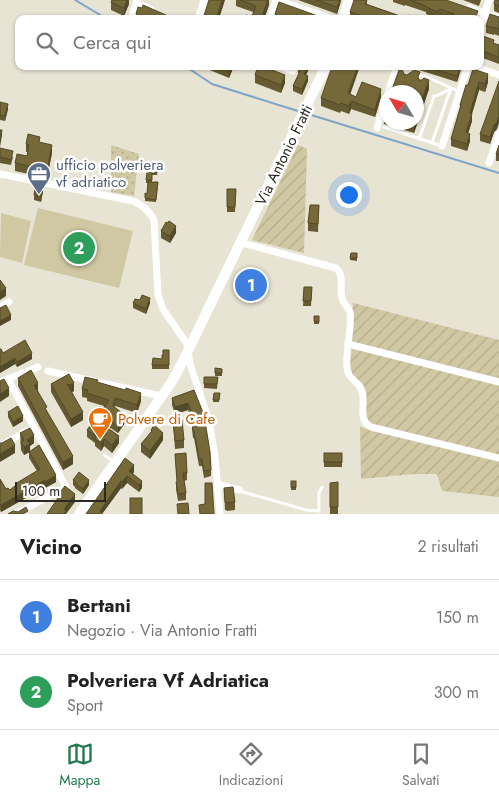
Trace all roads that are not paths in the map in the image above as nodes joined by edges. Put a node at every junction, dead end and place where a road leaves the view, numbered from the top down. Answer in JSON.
{"nodes":[{"id":1,"x":204,"y":0,"type":"edge"},
{"id":2,"x":276,"y":0,"type":"edge"},
{"id":3,"x":349,"y":0,"type":"edge"},
{"id":4,"x":489,"y":0,"type":"edge"},
{"id":5,"x":462,"y":6,"type":"edge"},
{"id":6,"x":159,"y":13,"type":"edge"},
{"id":7,"x":485,"y":14,"type":"junction"},
{"id":8,"x":132,"y":15,"type":"edge"},
{"id":9,"x":199,"y":15,"type":"edge"},
{"id":10,"x":271,"y":15,"type":"edge"},
{"id":11,"x":321,"y":15,"type":"edge"},
{"id":12,"x":344,"y":15,"type":"edge"},
{"id":13,"x":499,"y":18,"type":"edge"},
{"id":14,"x":288,"y":70,"type":"edge"},
{"id":15,"x":324,"y":70,"type":"edge"},
{"id":16,"x":399,"y":70,"type":"edge"},
{"id":17,"x":467,"y":70,"type":"edge"},
{"id":18,"x":484,"y":70,"type":"edge"},
{"id":19,"x":293,"y":72,"type":"dead end"},
{"id":20,"x":499,"y":75,"type":"edge"},
{"id":21,"x":412,"y":76,"type":"edge"},
{"id":22,"x":430,"y":80,"type":"junction"},
{"id":23,"x":425,"y":82,"type":"edge"},
{"id":24,"x":391,"y":85,"type":"edge"},
{"id":25,"x":452,"y":89,"type":"junction"},
{"id":26,"x":460,"y":92,"type":"junction"},
{"id":27,"x":390,"y":130,"type":"edge"},
{"id":28,"x":499,"y":134,"type":"edge"},
{"id":29,"x":419,"y":139,"type":"junction"},
{"id":30,"x":432,"y":143,"type":"junction"},
{"id":31,"x":442,"y":146,"type":"joint"},
{"id":32,"x":489,"y":163,"type":"dead end"},
{"id":33,"x":0,"y":174,"type":"edge"},
{"id":34,"x":238,"y":241,"type":"junction"},
{"id":35,"x":10,"y":302,"type":"dead end"},
{"id":36,"x":0,"y":307,"type":"edge"},
{"id":37,"x":348,"y":344,"type":"junction"},
{"id":38,"x":188,"y":351,"type":"junction"},
{"id":39,"x":38,"y":367,"type":"dead end"},
{"id":40,"x":48,"y":371,"type":"dead end"},
{"id":41,"x":8,"y":379,"type":"junction"},
{"id":42,"x":0,"y":382,"type":"edge"},
{"id":43,"x":499,"y":382,"type":"edge"},
{"id":44,"x":162,"y":396,"type":"junction"},
{"id":45,"x":146,"y":419,"type":"junction"},
{"id":46,"x":171,"y":423,"type":"edge"},
{"id":47,"x":34,"y":427,"type":"junction"},
{"id":48,"x":0,"y":446,"type":"edge"},
{"id":49,"x":104,"y":455,"type":"dead end"},
{"id":50,"x":499,"y":458,"type":"edge"},
{"id":51,"x":115,"y":463,"type":"junction"},
{"id":52,"x":217,"y":484,"type":"junction"},
{"id":53,"x":322,"y":487,"type":"dead end"},
{"id":54,"x":238,"y":490,"type":"joint"},
{"id":55,"x":16,"y":514,"type":"edge"},
{"id":56,"x":79,"y":514,"type":"edge"},
{"id":57,"x":220,"y":514,"type":"edge"}],
"edges":[{"from":1,"to":9,"type":"street"},
{"from":2,"to":10,"type":"street"},
{"from":2,"to":11,"type":"street"},
{"from":3,"to":12,"type":"street"},
{"from":4,"to":7,"type":"street"},
{"from":5,"to":7,"type":"street"},
{"from":6,"to":8,"type":"street"},
{"from":7,"to":13,"type":"street"},
{"from":14,"to":19,"type":"street"},
{"from":15,"to":34,"type":"street","name":"Via Antonio Fratti"},
{"from":16,"to":24,"type":"street"},
{"from":17,"to":26,"type":"street"},
{"from":18,"to":20,"type":"street"},
{"from":21,"to":22,"type":"lane"},
{"from":22,"to":23,"type":"lane"},
{"from":22,"to":25,"type":"lane"},
{"from":25,"to":26,"type":"lane"},
{"from":25,"to":29,"type":"lane"},
{"from":25,"to":30,"type":"lane"},
{"from":26,"to":31,"type":"street"},
{"from":27,"to":29,"type":"lane"},
{"from":28,"to":32,"type":"street"},
{"from":29,"to":30,"type":"lane"},
{"from":30,"to":31,"type":"lane"},
{"from":33,"to":38,"type":"street"},
{"from":34,"to":37,"type":"street"},
{"from":34,"to":38,"type":"street","name":"Via Antonio Fratti"},
{"from":35,"to":36,"type":"street"},
{"from":37,"to":43,"type":"street"},
{"from":37,"to":50,"type":"street"},
{"from":38,"to":44,"type":"street","name":"Via Antonio Fratti"},
{"from":38,"to":52,"type":"street"},
{"from":39,"to":41,"type":"street"},
{"from":40,"to":44,"type":"street"},
{"from":41,"to":42,"type":"street"},
{"from":41,"to":47,"type":"street"},
{"from":44,"to":45,"type":"street","name":"Via Antonio Fratti"},
{"from":45,"to":46,"type":"lane"},
{"from":45,"to":51,"type":"street","name":"Via Antonio Fratti"},
{"from":47,"to":48,"type":"street"},
{"from":47,"to":55,"type":"street"},
{"from":49,"to":51,"type":"lane"},
{"from":51,"to":56,"type":"street","name":"Via Antonio Fratti"},
{"from":52,"to":54,"type":"street"},
{"from":52,"to":57,"type":"street"},
{"from":53,"to":54,"type":"lane"}]}
